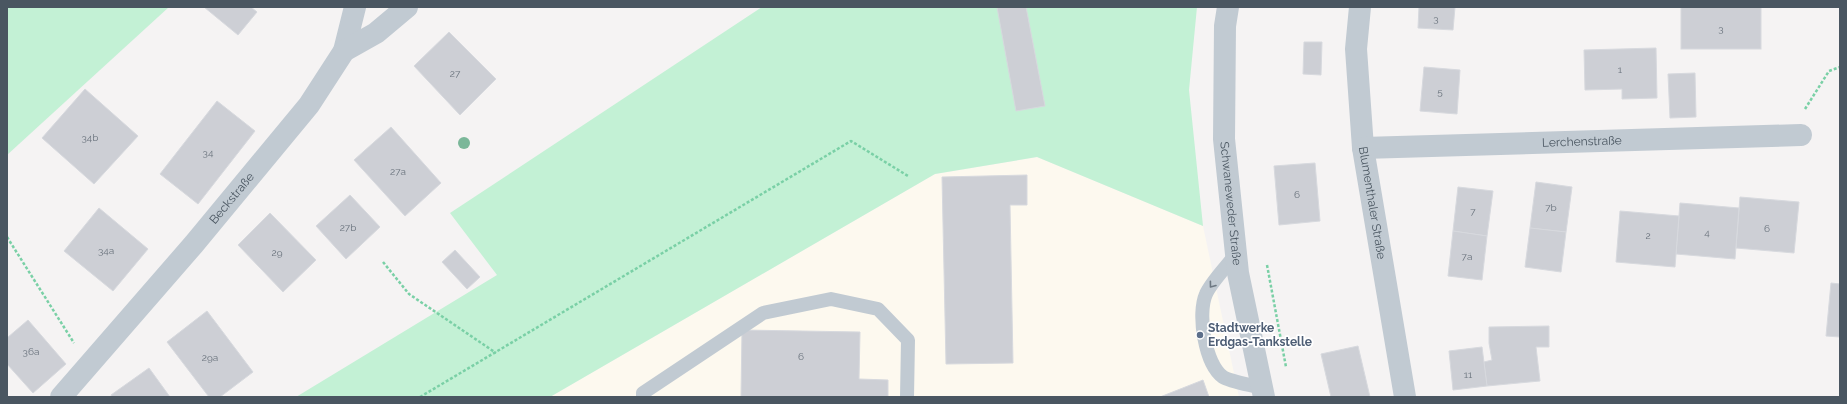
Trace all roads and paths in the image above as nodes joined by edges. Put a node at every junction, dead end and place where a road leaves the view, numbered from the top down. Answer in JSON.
{"nodes":[{"id":1,"x":355,"y":7,"type":"edge"},
{"id":2,"x":407,"y":7,"type":"edge"},
{"id":3,"x":1228,"y":7,"type":"edge"},
{"id":4,"x":1360,"y":7,"type":"edge"},
{"id":5,"x":344,"y":52,"type":"junction"},
{"id":6,"x":1840,"y":67,"type":"edge"},
{"id":7,"x":1801,"y":135,"type":"joint"},
{"id":8,"x":1363,"y":148,"type":"junction"},
{"id":9,"x":908,"y":176,"type":"dead end"},
{"id":10,"x":7,"y":237,"type":"edge"},
{"id":11,"x":1236,"y":254,"type":"junction"},
{"id":12,"x":383,"y":262,"type":"dead end"},
{"id":13,"x":1267,"y":265,"type":"dead end"},
{"id":14,"x":496,"y":353,"type":"junction"},
{"id":15,"x":88,"y":366,"type":"junction"},
{"id":16,"x":1286,"y":370,"type":"dead end"},
{"id":17,"x":1263,"y":392,"type":"edge"},
{"id":18,"x":61,"y":397,"type":"edge"},
{"id":19,"x":420,"y":397,"type":"edge"},
{"id":20,"x":642,"y":397,"type":"edge"},
{"id":21,"x":907,"y":397,"type":"edge"},
{"id":22,"x":1405,"y":397,"type":"edge"}],
"edges":[{"from":1,"to":5,"type":"street"},
{"from":2,"to":5,"type":"street","name":"Beckstraße"},
{"from":3,"to":11,"type":"street","name":"Schwaneweder Straße"},
{"from":4,"to":8,"type":"street","name":"Blumenthaler Straße"},
{"from":5,"to":15,"type":"street","name":"Beckstraße"},
{"from":6,"to":7,"type":"path"},
{"from":7,"to":8,"type":"street","name":"Lerchenstraße"},
{"from":8,"to":22,"type":"street","name":"Blumenthaler Straße"},
{"from":9,"to":14,"type":"path"},
{"from":10,"to":15,"type":"path"},
{"from":11,"to":17,"type":"street","name":"Schwaneweder Straße"},
{"from":11,"to":17,"type":"lane","one_way":true},
{"from":12,"to":14,"type":"path"},
{"from":13,"to":16,"type":"path"},
{"from":14,"to":19,"type":"path"},
{"from":15,"to":18,"type":"street","name":"Beckstraße"},
{"from":20,"to":21,"type":"lane"}]}
